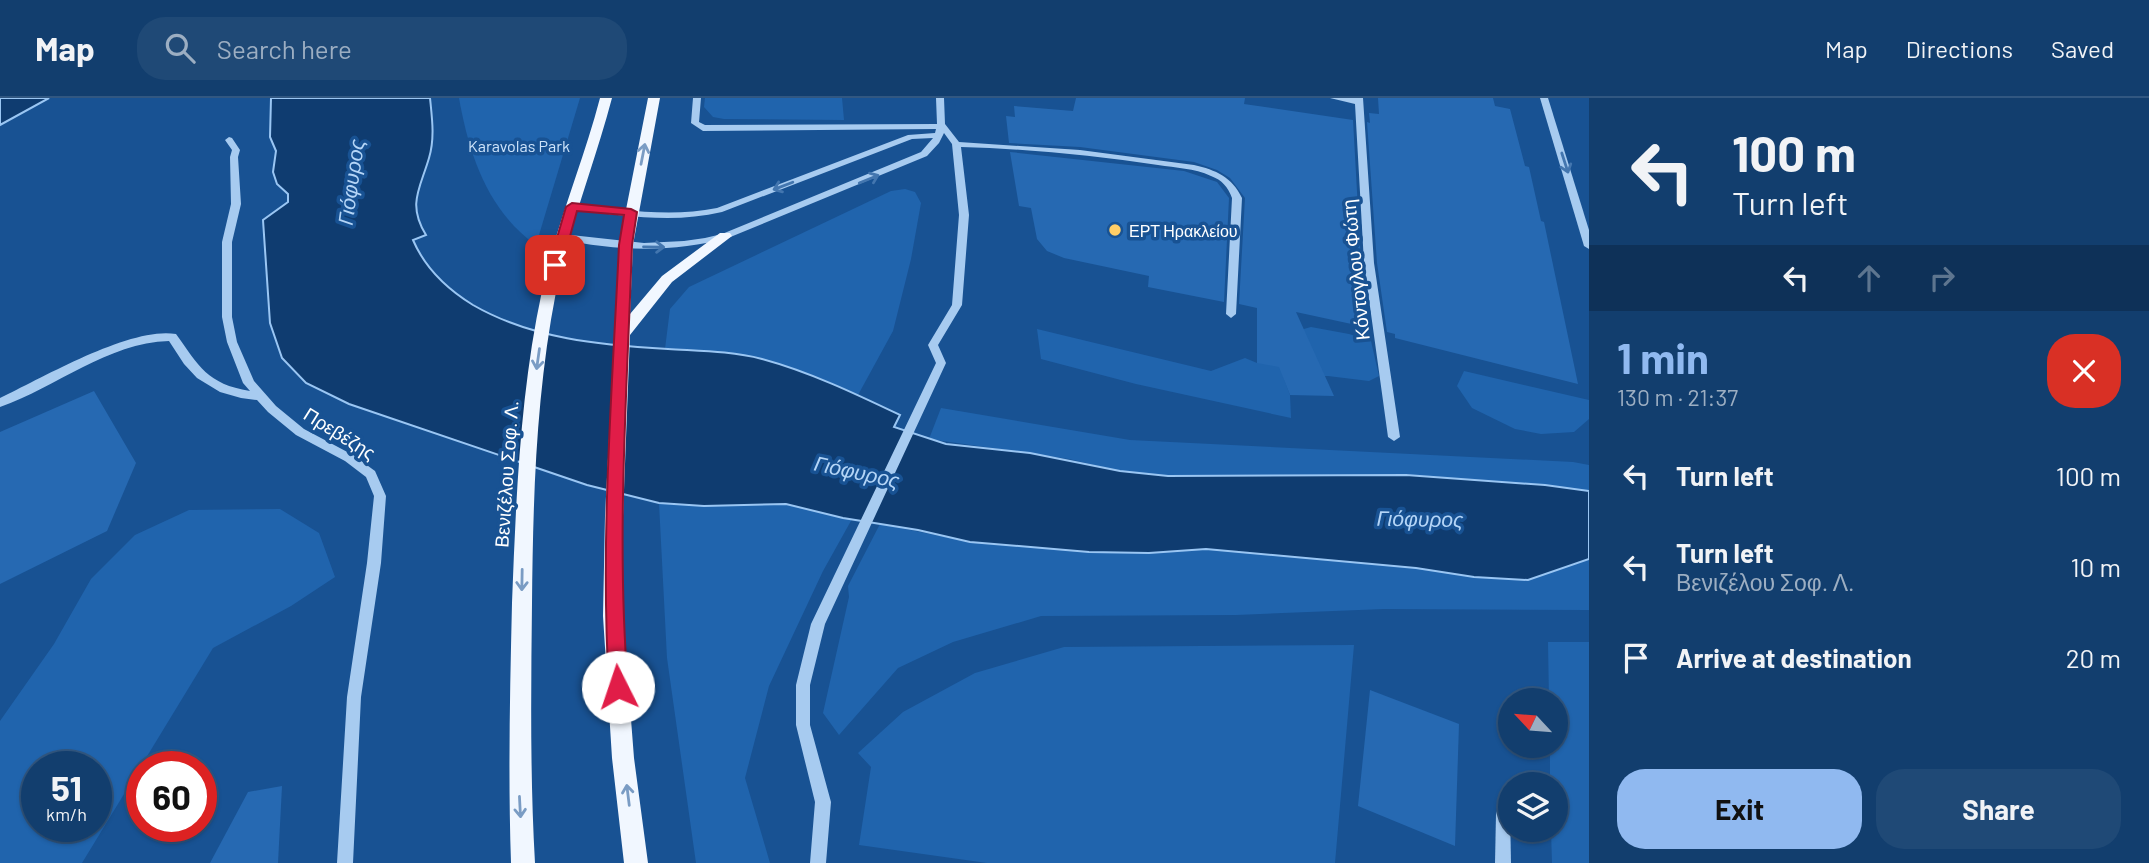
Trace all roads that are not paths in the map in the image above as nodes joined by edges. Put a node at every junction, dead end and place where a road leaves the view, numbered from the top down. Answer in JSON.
{"nodes":[{"id":1,"x":606,"y":98,"type":"edge"},
{"id":2,"x":654,"y":98,"type":"edge"},
{"id":3,"x":698,"y":98,"type":"edge"},
{"id":4,"x":940,"y":98,"type":"edge"},
{"id":5,"x":1334,"y":98,"type":"edge"},
{"id":6,"x":1544,"y":98,"type":"edge"},
{"id":7,"x":1359,"y":100,"type":"edge"},
{"id":8,"x":941,"y":131,"type":"junction"},
{"id":9,"x":229,"y":140,"type":"dead end"},
{"id":10,"x":956,"y":144,"type":"junction"},
{"id":11,"x":572,"y":207,"type":"junction"},
{"id":12,"x":631,"y":212,"type":"junction"},
{"id":13,"x":725,"y":236,"type":"junction"},
{"id":14,"x":562,"y":237,"type":"junction"},
{"id":15,"x":626,"y":245,"type":"junction"},
{"id":16,"x":1589,"y":246,"type":"edge"},
{"id":17,"x":1231,"y":314,"type":"dead end"},
{"id":18,"x":620,"y":339,"type":"junction"},
{"id":19,"x":259,"y":396,"type":"junction"},
{"id":20,"x":0,"y":403,"type":"edge"},
{"id":21,"x":1394,"y":437,"type":"dead end"},
{"id":22,"x":1503,"y":842,"type":"edge"},
{"id":23,"x":345,"y":863,"type":"edge"},
{"id":24,"x":523,"y":863,"type":"edge"},
{"id":25,"x":636,"y":863,"type":"edge"},
{"id":26,"x":818,"y":863,"type":"edge"},
{"id":27,"x":1503,"y":863,"type":"edge"}],
"edges":[{"from":1,"to":11,"type":"main road","name":"Βενιζέλου Σοφ. Λ."},
{"from":12,"to":2,"type":"main road","one_way":true},
{"from":3,"to":8,"type":"street"},
{"from":4,"to":8,"type":"street"},
{"from":5,"to":7,"type":"street"},
{"from":6,"to":16,"type":"street","one_way":true},
{"from":7,"to":21,"type":"street","name":"Κόντογλου Φώτη"},
{"from":8,"to":10,"type":"street"},
{"from":8,"to":12,"type":"street","one_way":true},
{"from":13,"to":8,"type":"street","one_way":true},
{"from":9,"to":19,"type":"street","name":"Πρεβέζης"},
{"from":10,"to":17,"type":"street"},
{"from":10,"to":26,"type":"street"},
{"from":11,"to":12,"type":"street"},
{"from":11,"to":14,"type":"main road","name":"Βενιζέλου Σοφ. Λ."},
{"from":12,"to":15,"type":"main road"},
{"from":15,"to":13,"type":"street","one_way":true},
{"from":13,"to":18,"type":"main road"},
{"from":14,"to":15,"type":"street"},
{"from":14,"to":24,"type":"main road","name":"Βενιζέλου Σοφ. Λ.","one_way":true},
{"from":15,"to":18,"type":"main road"},
{"from":25,"to":18,"type":"main road","one_way":true},
{"from":19,"to":20,"type":"street"},
{"from":19,"to":23,"type":"street","name":"Πρεβέζης"},
{"from":22,"to":27,"type":"street"}]}
